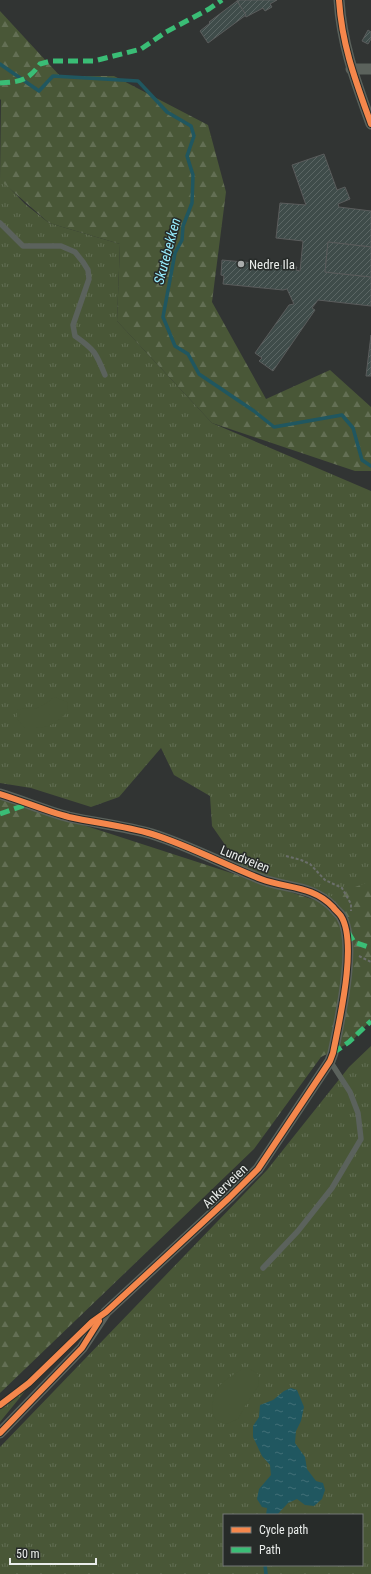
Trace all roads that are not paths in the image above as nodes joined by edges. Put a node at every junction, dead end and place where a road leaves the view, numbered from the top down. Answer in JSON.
{"nodes":[{"id":1,"x":339,"y":0,"type":"edge"},
{"id":2,"x":351,"y":69,"type":"junction"},
{"id":3,"x":371,"y":69,"type":"edge"},
{"id":4,"x":371,"y":124,"type":"edge"},
{"id":5,"x":0,"y":223,"type":"edge"},
{"id":6,"x":105,"y":375,"type":"dead end"},
{"id":7,"x":0,"y":794,"type":"edge"},
{"id":8,"x":332,"y":1057,"type":"junction"},
{"id":9,"x":263,"y":1268,"type":"dead end"},
{"id":10,"x":0,"y":1433,"type":"edge"}],
"edges":[{"from":1,"to":2,"type":"street"},
{"from":2,"to":3,"type":"street"},
{"from":2,"to":4,"type":"street"},
{"from":5,"to":6,"type":"lane"},
{"from":7,"to":8,"type":"street","name":"Lundveien"},
{"from":8,"to":9,"type":"lane"},
{"from":8,"to":10,"type":"street","name":"Ankerveien"}]}
